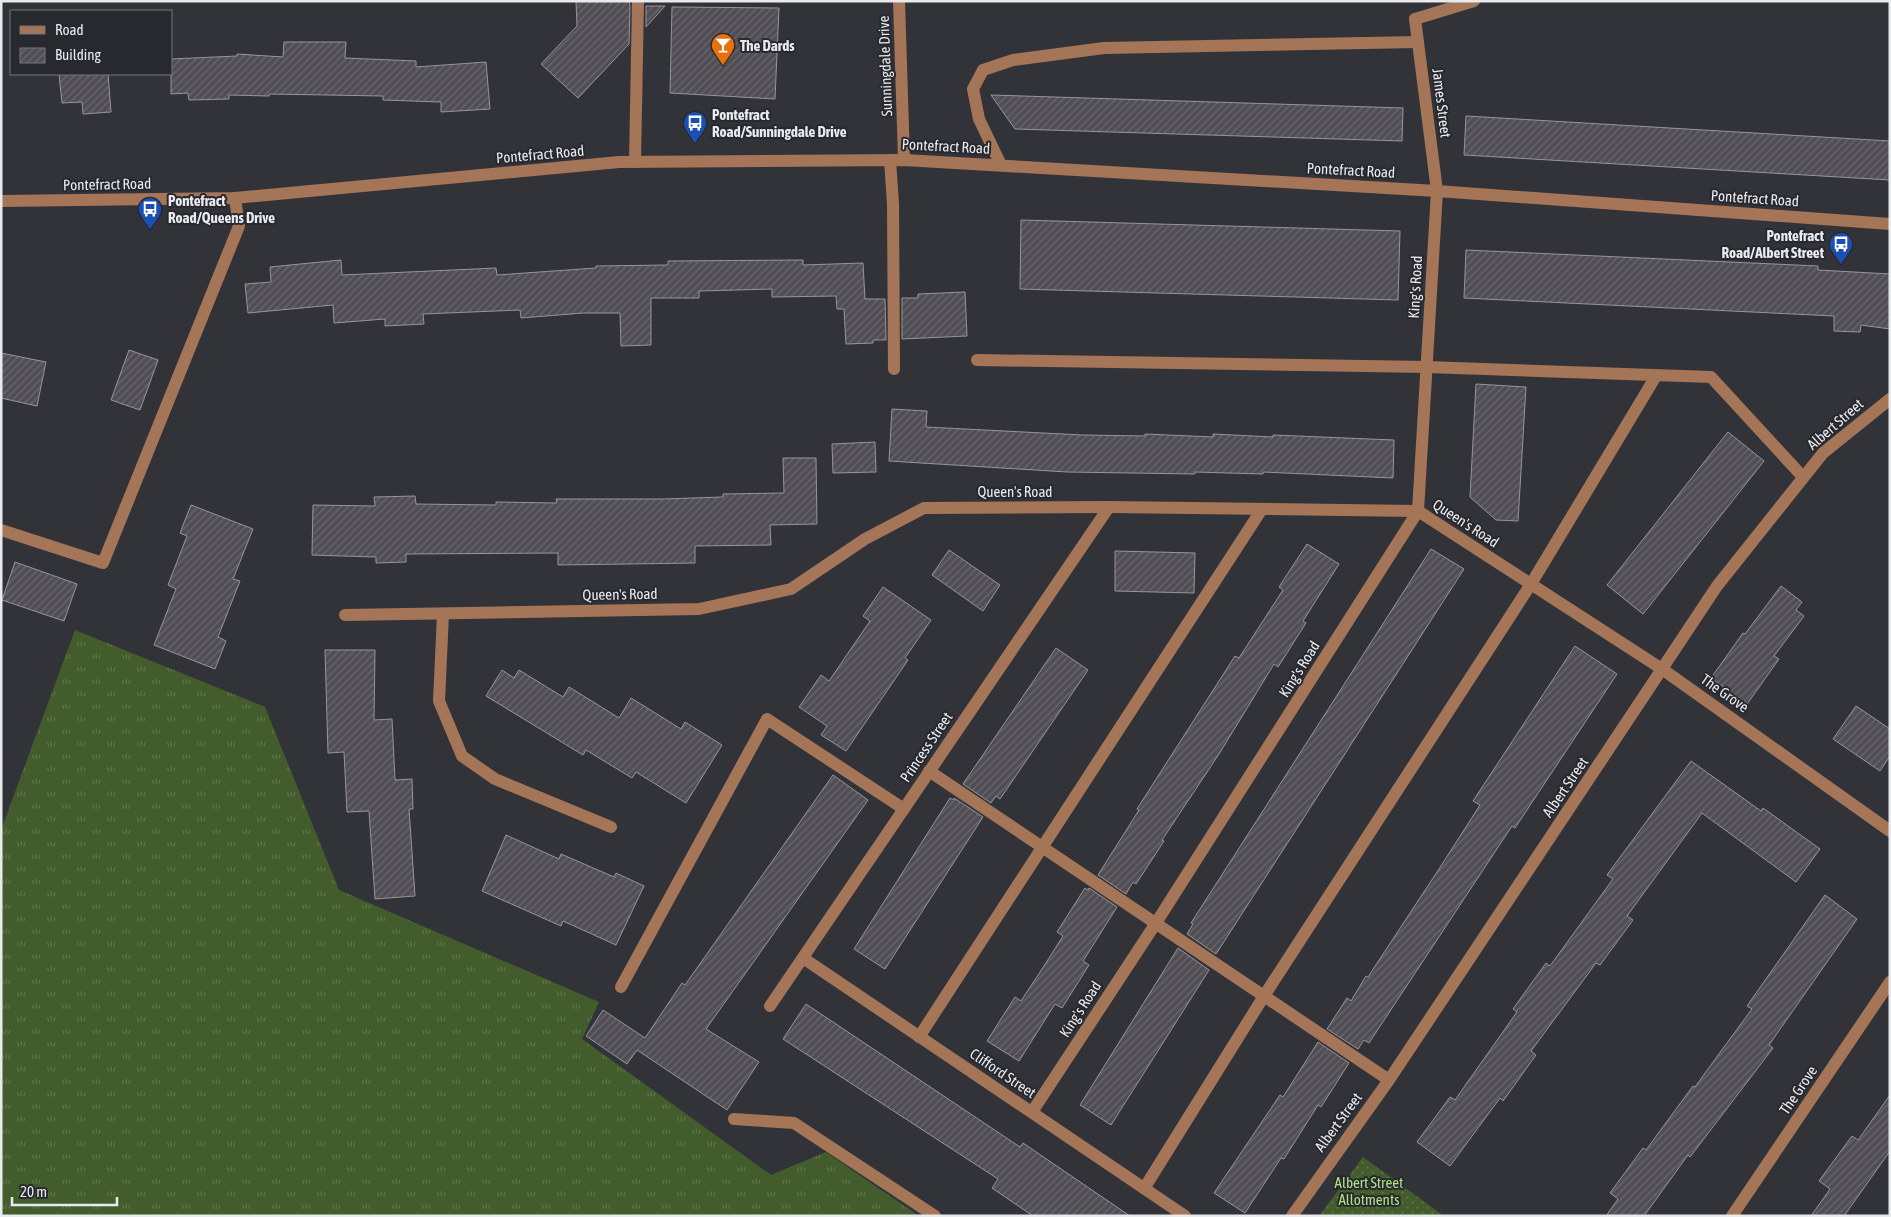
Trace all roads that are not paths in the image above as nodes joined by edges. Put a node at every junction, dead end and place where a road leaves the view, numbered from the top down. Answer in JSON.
{"nodes":[{"id":1,"x":638,"y":1,"type":"edge"},
{"id":2,"x":899,"y":1,"type":"edge"},
{"id":3,"x":1474,"y":1,"type":"edge"},
{"id":4,"x":1418,"y":42,"type":"junction"},
{"id":5,"x":890,"y":160,"type":"junction"},
{"id":6,"x":904,"y":160,"type":"junction"},
{"id":7,"x":636,"y":162,"type":"junction"},
{"id":8,"x":1001,"y":165,"type":"junction"},
{"id":9,"x":1437,"y":191,"type":"junction"},
{"id":10,"x":235,"y":198,"type":"junction"},
{"id":11,"x":1,"y":201,"type":"edge"},
{"id":12,"x":1890,"y":224,"type":"edge"},
{"id":13,"x":978,"y":360,"type":"dead end"},
{"id":14,"x":1427,"y":367,"type":"junction"},
{"id":15,"x":894,"y":369,"type":"dead end"},
{"id":16,"x":1656,"y":376,"type":"junction"},
{"id":17,"x":1890,"y":399,"type":"edge"},
{"id":18,"x":1803,"y":477,"type":"junction"},
{"id":19,"x":1108,"y":507,"type":"junction"},
{"id":20,"x":1262,"y":509,"type":"junction"},
{"id":21,"x":1418,"y":511,"type":"junction"},
{"id":22,"x":1,"y":530,"type":"edge"},
{"id":23,"x":1531,"y":584,"type":"junction"},
{"id":24,"x":443,"y":614,"type":"junction"},
{"id":25,"x":345,"y":615,"type":"dead end"},
{"id":26,"x":1662,"y":669,"type":"junction"},
{"id":27,"x":930,"y":771,"type":"junction"},
{"id":28,"x":904,"y":809,"type":"junction"},
{"id":29,"x":611,"y":827,"type":"dead end"},
{"id":30,"x":1890,"y":831,"type":"edge"},
{"id":31,"x":1042,"y":847,"type":"junction"},
{"id":32,"x":1156,"y":923,"type":"junction"},
{"id":33,"x":803,"y":958,"type":"junction"},
{"id":34,"x":1890,"y":982,"type":"edge"},
{"id":35,"x":621,"y":987,"type":"dead end"},
{"id":36,"x":1264,"y":996,"type":"junction"},
{"id":37,"x":770,"y":1006,"type":"dead end"},
{"id":38,"x":919,"y":1037,"type":"junction"},
{"id":39,"x":1389,"y":1080,"type":"junction"},
{"id":40,"x":1032,"y":1112,"type":"junction"},
{"id":41,"x":734,"y":1119,"type":"dead end"},
{"id":42,"x":1144,"y":1187,"type":"junction"},
{"id":43,"x":935,"y":1216,"type":"edge"},
{"id":44,"x":1185,"y":1216,"type":"edge"},
{"id":45,"x":1292,"y":1216,"type":"edge"},
{"id":46,"x":1732,"y":1216,"type":"edge"}],
"edges":[{"from":1,"to":7,"type":"street"},
{"from":2,"to":6,"type":"street","name":"Sunningdale Drive"},
{"from":3,"to":4,"type":"street","name":"James Street"},
{"from":4,"to":8,"type":"street"},
{"from":4,"to":9,"type":"street","name":"James Street"},
{"from":5,"to":6,"type":"street","name":"Pontefract Road"},
{"from":5,"to":7,"type":"street","name":"Pontefract Road"},
{"from":5,"to":15,"type":"street"},
{"from":6,"to":8,"type":"street","name":"Pontefract Road"},
{"from":7,"to":10,"type":"street","name":"Pontefract Road"},
{"from":8,"to":9,"type":"street","name":"Pontefract Road"},
{"from":9,"to":12,"type":"street","name":"Pontefract Road"},
{"from":9,"to":14,"type":"street","name":"King's Road"},
{"from":10,"to":11,"type":"street","name":"Pontefract Road"},
{"from":10,"to":22,"type":"street"},
{"from":13,"to":14,"type":"street"},
{"from":14,"to":16,"type":"street"},
{"from":14,"to":21,"type":"street","name":"King's Road"},
{"from":16,"to":18,"type":"street"},
{"from":16,"to":23,"type":"street"},
{"from":17,"to":18,"type":"street","name":"Albert Street"},
{"from":18,"to":26,"type":"street","name":"Albert Street"},
{"from":19,"to":20,"type":"street","name":"Queen's Road"},
{"from":19,"to":24,"type":"street","name":"Queen's Road"},
{"from":19,"to":27,"type":"street","name":"Princess Street"},
{"from":20,"to":21,"type":"street","name":"Queen's Road"},
{"from":20,"to":31,"type":"street"},
{"from":21,"to":23,"type":"street","name":"Queen's Road"},
{"from":21,"to":32,"type":"street","name":"King's Road"},
{"from":23,"to":26,"type":"street","name":"Queen's Road"},
{"from":23,"to":36,"type":"street"},
{"from":24,"to":25,"type":"street","name":"Queen's Road"},
{"from":24,"to":29,"type":"street"},
{"from":26,"to":30,"type":"street","name":"The Grove"},
{"from":26,"to":39,"type":"street","name":"Albert Street"},
{"from":27,"to":28,"type":"street","name":"Princess Street"},
{"from":27,"to":31,"type":"street"},
{"from":28,"to":33,"type":"street","name":"Princess Street"},
{"from":28,"to":35,"type":"street"},
{"from":31,"to":32,"type":"street"},
{"from":31,"to":38,"type":"street"},
{"from":32,"to":36,"type":"street"},
{"from":32,"to":40,"type":"street","name":"King's Road"},
{"from":33,"to":37,"type":"street","name":"Princess Street"},
{"from":33,"to":38,"type":"street","name":"Clifford Street"},
{"from":34,"to":46,"type":"street","name":"The Grove"},
{"from":36,"to":39,"type":"street"},
{"from":36,"to":42,"type":"street"},
{"from":38,"to":40,"type":"street","name":"Clifford Street"},
{"from":39,"to":45,"type":"street","name":"Albert Street"},
{"from":40,"to":42,"type":"street","name":"Clifford Street"},
{"from":41,"to":43,"type":"street"},
{"from":42,"to":44,"type":"street","name":"Clifford Street"}]}
